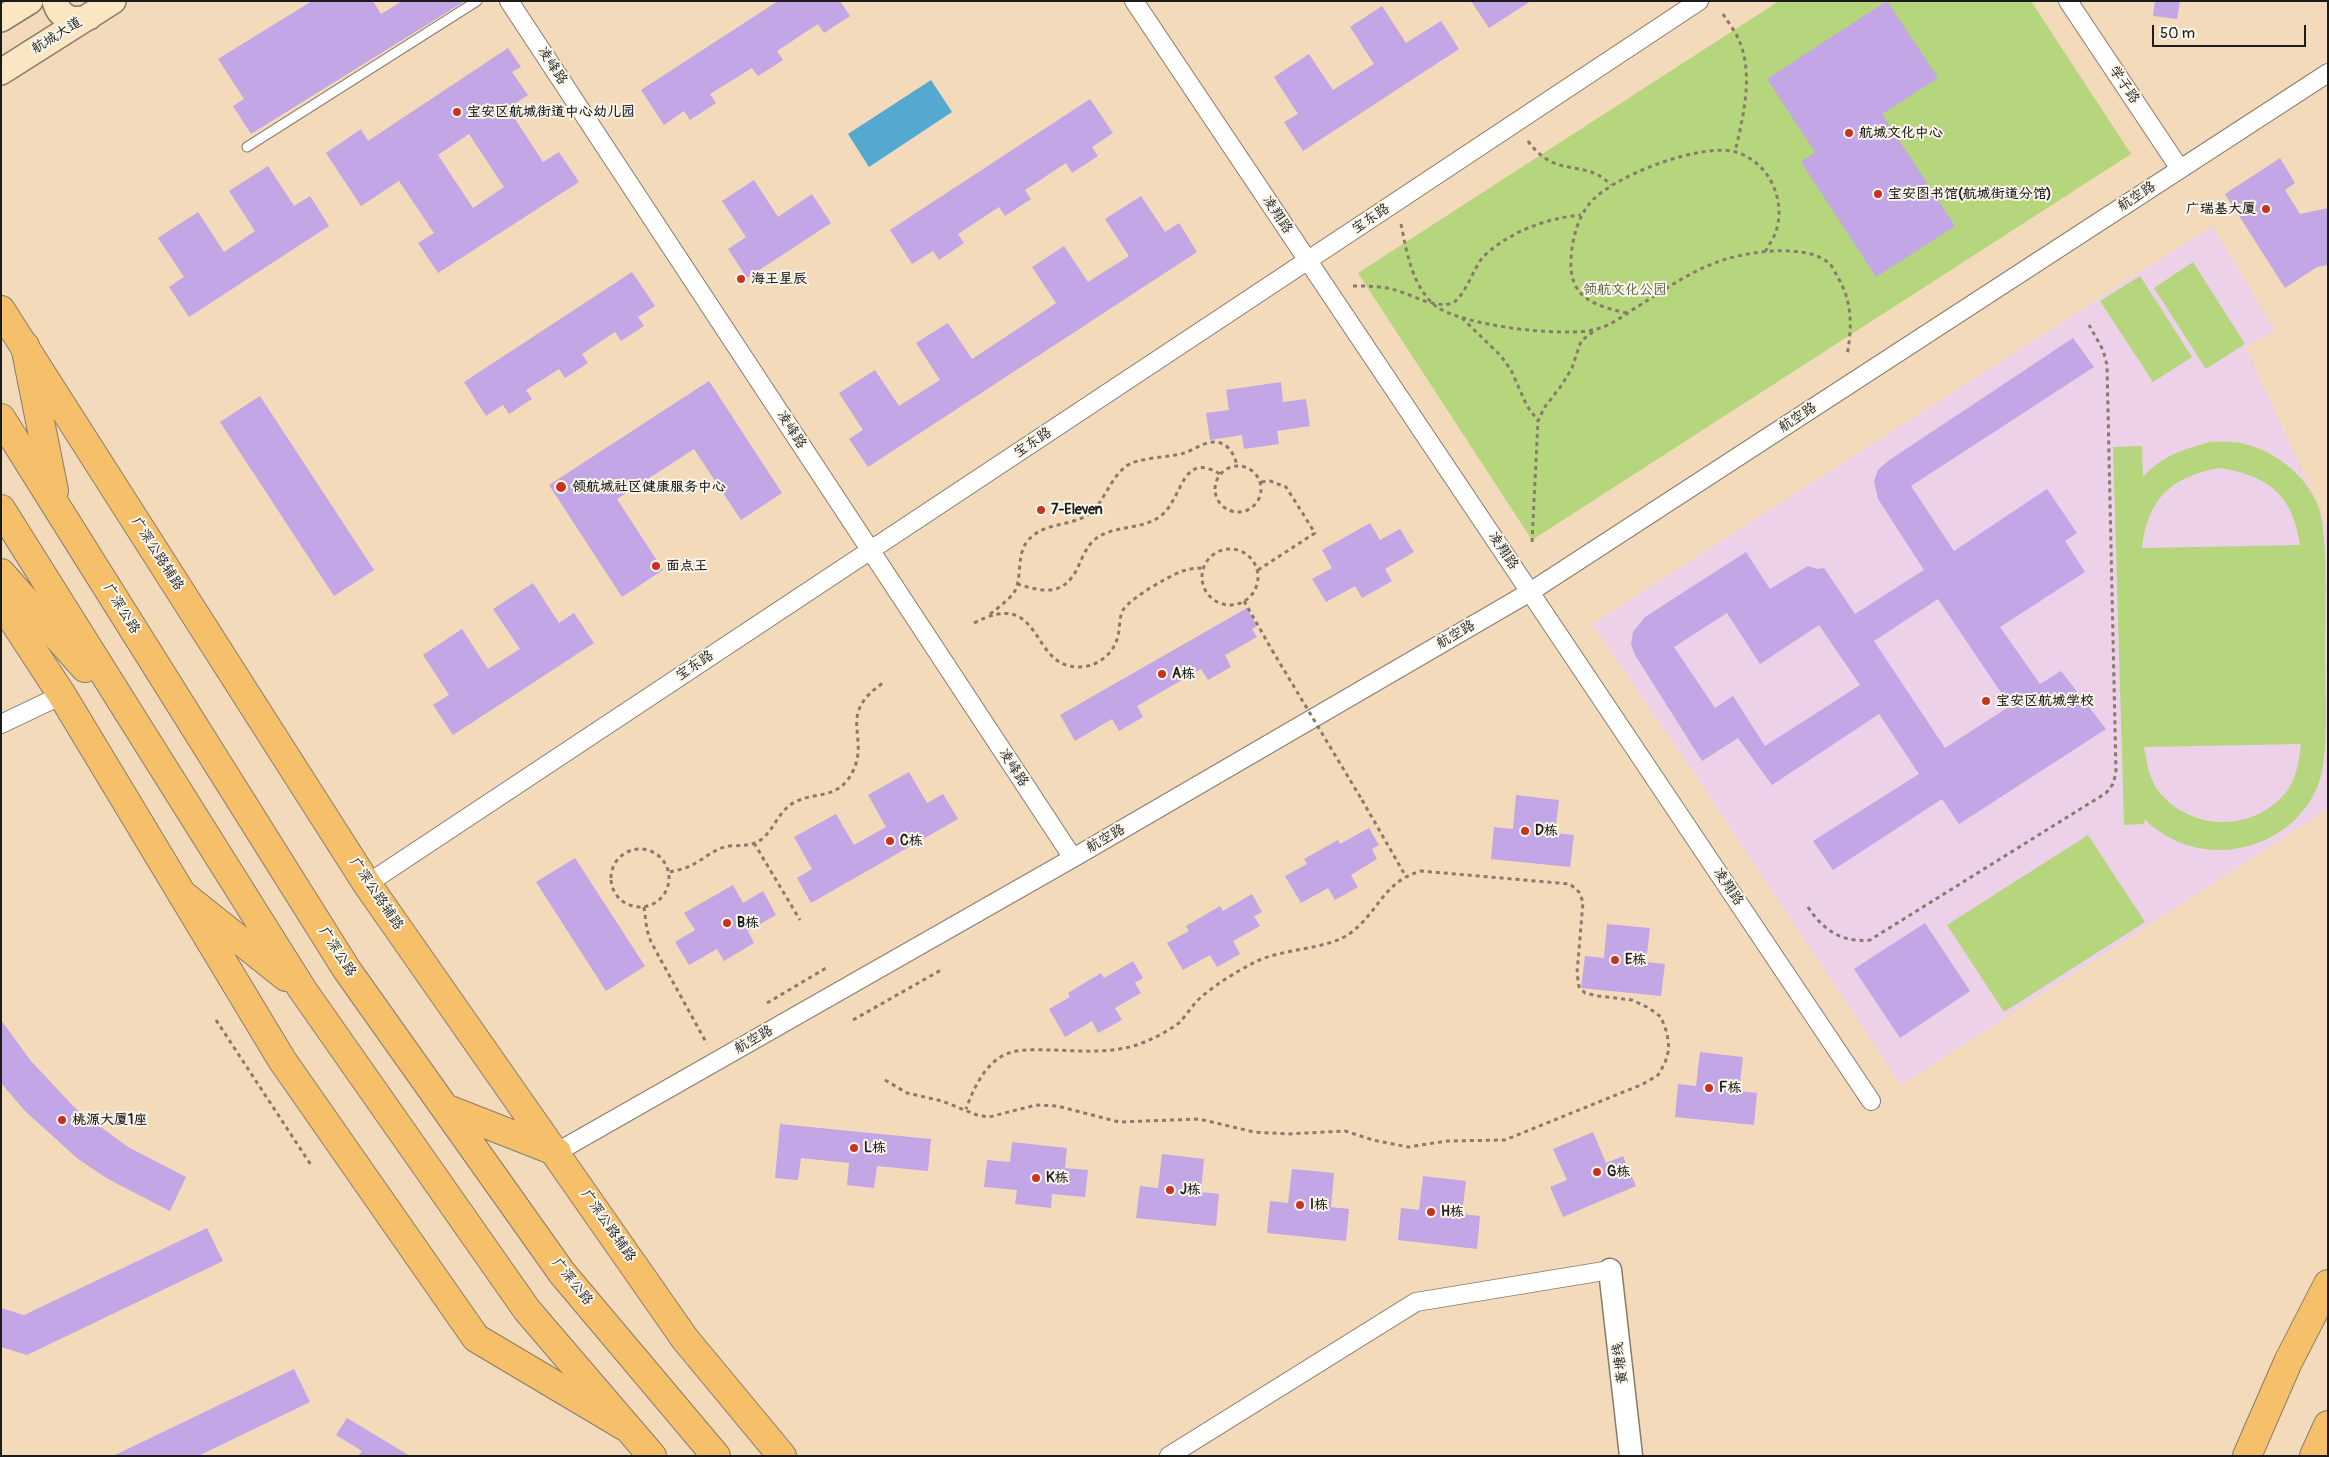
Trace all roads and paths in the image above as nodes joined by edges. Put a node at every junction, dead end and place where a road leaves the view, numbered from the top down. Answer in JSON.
{"nodes":[{"id":1,"x":30,"y":1,"type":"edge"},
{"id":2,"x":55,"y":1,"type":"edge"},
{"id":3,"x":113,"y":1,"type":"edge"},
{"id":4,"x":477,"y":1,"type":"edge"},
{"id":5,"x":509,"y":1,"type":"edge"},
{"id":6,"x":1134,"y":1,"type":"edge"},
{"id":7,"x":1699,"y":1,"type":"edge"},
{"id":8,"x":2068,"y":1,"type":"edge"},
{"id":9,"x":1723,"y":14,"type":"dead end"},
{"id":10,"x":89,"y":17,"type":"junction"},
{"id":11,"x":1,"y":19,"type":"edge"},
{"id":12,"x":1,"y":72,"type":"edge"},
{"id":13,"x":2328,"y":73,"type":"edge"},
{"id":14,"x":1528,"y":141,"type":"dead end"},
{"id":15,"x":247,"y":147,"type":"dead end"},
{"id":16,"x":1735,"y":152,"type":"junction"},
{"id":17,"x":2180,"y":169,"type":"junction"},
{"id":18,"x":1611,"y":185,"type":"junction"},
{"id":19,"x":1581,"y":215,"type":"junction"},
{"id":20,"x":1401,"y":224,"type":"dead end"},
{"id":21,"x":1764,"y":252,"type":"junction"},
{"id":22,"x":1308,"y":261,"type":"junction"},
{"id":23,"x":1353,"y":286,"type":"dead end"},
{"id":24,"x":1434,"y":304,"type":"junction"},
{"id":25,"x":1,"y":310,"type":"edge"},
{"id":26,"x":1627,"y":313,"type":"junction"},
{"id":27,"x":1462,"y":318,"type":"junction"},
{"id":28,"x":2089,"y":325,"type":"dead end"},
{"id":29,"x":1598,"y":329,"type":"junction"},
{"id":30,"x":24,"y":346,"type":"junction"},
{"id":31,"x":1847,"y":356,"type":"dead end"},
{"id":32,"x":1,"y":418,"type":"edge"},
{"id":33,"x":1538,"y":421,"type":"junction"},
{"id":34,"x":1237,"y":466,"type":"junction"},
{"id":35,"x":1220,"y":474,"type":"junction"},
{"id":36,"x":1261,"y":482,"type":"junction"},
{"id":37,"x":57,"y":507,"type":"junction"},
{"id":38,"x":1,"y":509,"type":"edge"},
{"id":39,"x":1532,"y":542,"type":"dead end"},
{"id":40,"x":870,"y":550,"type":"junction"},
{"id":41,"x":1203,"y":568,"type":"junction"},
{"id":42,"x":1258,"y":570,"type":"junction"},
{"id":43,"x":1,"y":573,"type":"edge"},
{"id":44,"x":1017,"y":584,"type":"junction"},
{"id":45,"x":1530,"y":592,"type":"junction"},
{"id":46,"x":1244,"y":601,"type":"junction"},
{"id":47,"x":1,"y":602,"type":"edge"},
{"id":48,"x":990,"y":614,"type":"junction"},
{"id":49,"x":974,"y":623,"type":"dead end"},
{"id":50,"x":883,"y":683,"type":"dead end"},
{"id":51,"x":62,"y":695,"type":"junction"},
{"id":52,"x":1,"y":724,"type":"edge"},
{"id":53,"x":139,"y":729,"type":"junction"},
{"id":54,"x":754,"y":843,"type":"junction"},
{"id":55,"x":1072,"y":858,"type":"junction"},
{"id":56,"x":670,"y":872,"type":"junction"},
{"id":57,"x":1405,"y":875,"type":"junction"},
{"id":58,"x":367,"y":884,"type":"junction"},
{"id":59,"x":182,"y":894,"type":"junction"},
{"id":60,"x":644,"y":907,"type":"junction"},
{"id":61,"x":1808,"y":908,"type":"dead end"},
{"id":62,"x":800,"y":920,"type":"dead end"},
{"id":63,"x":826,"y":968,"type":"dead end"},
{"id":64,"x":941,"y":970,"type":"dead end"},
{"id":65,"x":302,"y":990,"type":"junction"},
{"id":66,"x":767,"y":1003,"type":"dead end"},
{"id":67,"x":216,"y":1020,"type":"dead end"},
{"id":68,"x":853,"y":1020,"type":"dead end"},
{"id":69,"x":707,"y":1044,"type":"dead end"},
{"id":70,"x":885,"y":1080,"type":"dead end"},
{"id":71,"x":1871,"y":1101,"type":"dead end"},
{"id":72,"x":445,"y":1108,"type":"junction"},
{"id":73,"x":966,"y":1109,"type":"junction"},
{"id":74,"x":557,"y":1152,"type":"junction"},
{"id":75,"x":311,"y":1165,"type":"dead end"},
{"id":76,"x":1610,"y":1270,"type":"joint"},
{"id":77,"x":2328,"y":1284,"type":"edge"},
{"id":78,"x":2328,"y":1425,"type":"edge"},
{"id":79,"x":630,"y":1430,"type":"junction"},
{"id":80,"x":652,"y":1456,"type":"edge"},
{"id":81,"x":716,"y":1456,"type":"edge"},
{"id":82,"x":782,"y":1456,"type":"edge"},
{"id":83,"x":1169,"y":1456,"type":"edge"},
{"id":84,"x":1632,"y":1456,"type":"edge"},
{"id":85,"x":2247,"y":1456,"type":"edge"},
{"id":86,"x":2314,"y":1456,"type":"edge"}],
"edges":[{"from":1,"to":11,"type":"main road"},
{"from":2,"to":10,"type":"main road"},
{"from":3,"to":10,"type":"main road","name":"航城大道"},
{"from":4,"to":15,"type":"lane"},
{"from":5,"to":40,"type":"street","name":"凌峰路"},
{"from":6,"to":22,"type":"street","name":"凌翔路"},
{"from":7,"to":22,"type":"street","name":"宝东路"},
{"from":8,"to":17,"type":"street","name":"学子路"},
{"from":9,"to":16,"type":"path"},
{"from":10,"to":12,"type":"main road","name":"航城大道"},
{"from":13,"to":17,"type":"street","name":"航空路"},
{"from":14,"to":18,"type":"path"},
{"from":16,"to":18,"type":"path"},
{"from":16,"to":21,"type":"path"},
{"from":17,"to":45,"type":"street","name":"航空路"},
{"from":18,"to":19,"type":"path"},
{"from":19,"to":24,"type":"path"},
{"from":19,"to":26,"type":"path"},
{"from":20,"to":24,"type":"path"},
{"from":21,"to":26,"type":"path"},
{"from":21,"to":31,"type":"path"},
{"from":22,"to":40,"type":"street","name":"宝东路"},
{"from":22,"to":45,"type":"street","name":"凌翔路"},
{"from":23,"to":24,"type":"path"},
{"from":24,"to":27,"type":"path"},
{"from":25,"to":30,"type":"main road","name":"广深公路辅路"},
{"from":26,"to":29,"type":"path"},
{"from":27,"to":29,"type":"path"},
{"from":27,"to":33,"type":"path"},
{"from":28,"to":61,"type":"path"},
{"from":29,"to":33,"type":"path"},
{"from":30,"to":37,"type":"main road"},
{"from":30,"to":58,"type":"main road","name":"广深公路辅路"},
{"from":32,"to":37,"type":"main road","name":"广深公路"},
{"from":33,"to":39,"type":"path"},
{"from":34,"to":35,"type":"path"},
{"from":34,"to":36,"type":"path"},
{"from":34,"to":44,"type":"path"},
{"from":35,"to":36,"type":"path"},
{"from":35,"to":44,"type":"path"},
{"from":36,"to":42,"type":"path"},
{"from":37,"to":72,"type":"main road","name":"广深公路"},
{"from":38,"to":53,"type":"main road"},
{"from":40,"to":55,"type":"street","name":"凌峰路"},
{"from":40,"to":58,"type":"street","name":"宝东路"},
{"from":41,"to":42,"type":"path"},
{"from":41,"to":46,"type":"path"},
{"from":41,"to":48,"type":"path"},
{"from":42,"to":46,"type":"path"},
{"from":43,"to":53,"type":"main road"},
{"from":44,"to":48,"type":"path"},
{"from":45,"to":55,"type":"street","name":"航空路"},
{"from":45,"to":71,"type":"street","name":"凌翔路"},
{"from":46,"to":57,"type":"path","bridge":true},
{"from":47,"to":51,"type":"main road"},
{"from":48,"to":49,"type":"path"},
{"from":50,"to":54,"type":"path"},
{"from":51,"to":52,"type":"street"},
{"from":51,"to":59,"type":"main road"},
{"from":53,"to":65,"type":"main road"},
{"from":54,"to":56,"type":"path"},
{"from":54,"to":62,"type":"path"},
{"from":55,"to":74,"type":"street","name":"航空路"},
{"from":56,"to":60,"type":"path"},
{"from":56,"to":60,"type":"path"},
{"from":57,"to":73,"type":"path"},
{"from":57,"to":73,"type":"path"},
{"from":58,"to":74,"type":"main road","name":"广深公路辅路"},
{"from":59,"to":65,"type":"main road"},
{"from":59,"to":79,"type":"main road"},
{"from":60,"to":69,"type":"path"},
{"from":63,"to":66,"type":"path"},
{"from":64,"to":68,"type":"path"},
{"from":65,"to":79,"type":"main road"},
{"from":67,"to":75,"type":"path"},
{"from":70,"to":73,"type":"path"},
{"from":72,"to":74,"type":"main road"},
{"from":72,"to":81,"type":"main road","name":"广深公路"},
{"from":74,"to":82,"type":"main road","name":"广深公路辅路"},
{"from":76,"to":83,"type":"street"},
{"from":76,"to":84,"type":"street","name":"黄塘线"},
{"from":77,"to":85,"type":"main road"},
{"from":78,"to":86,"type":"main road"},
{"from":79,"to":80,"type":"main road"}]}
